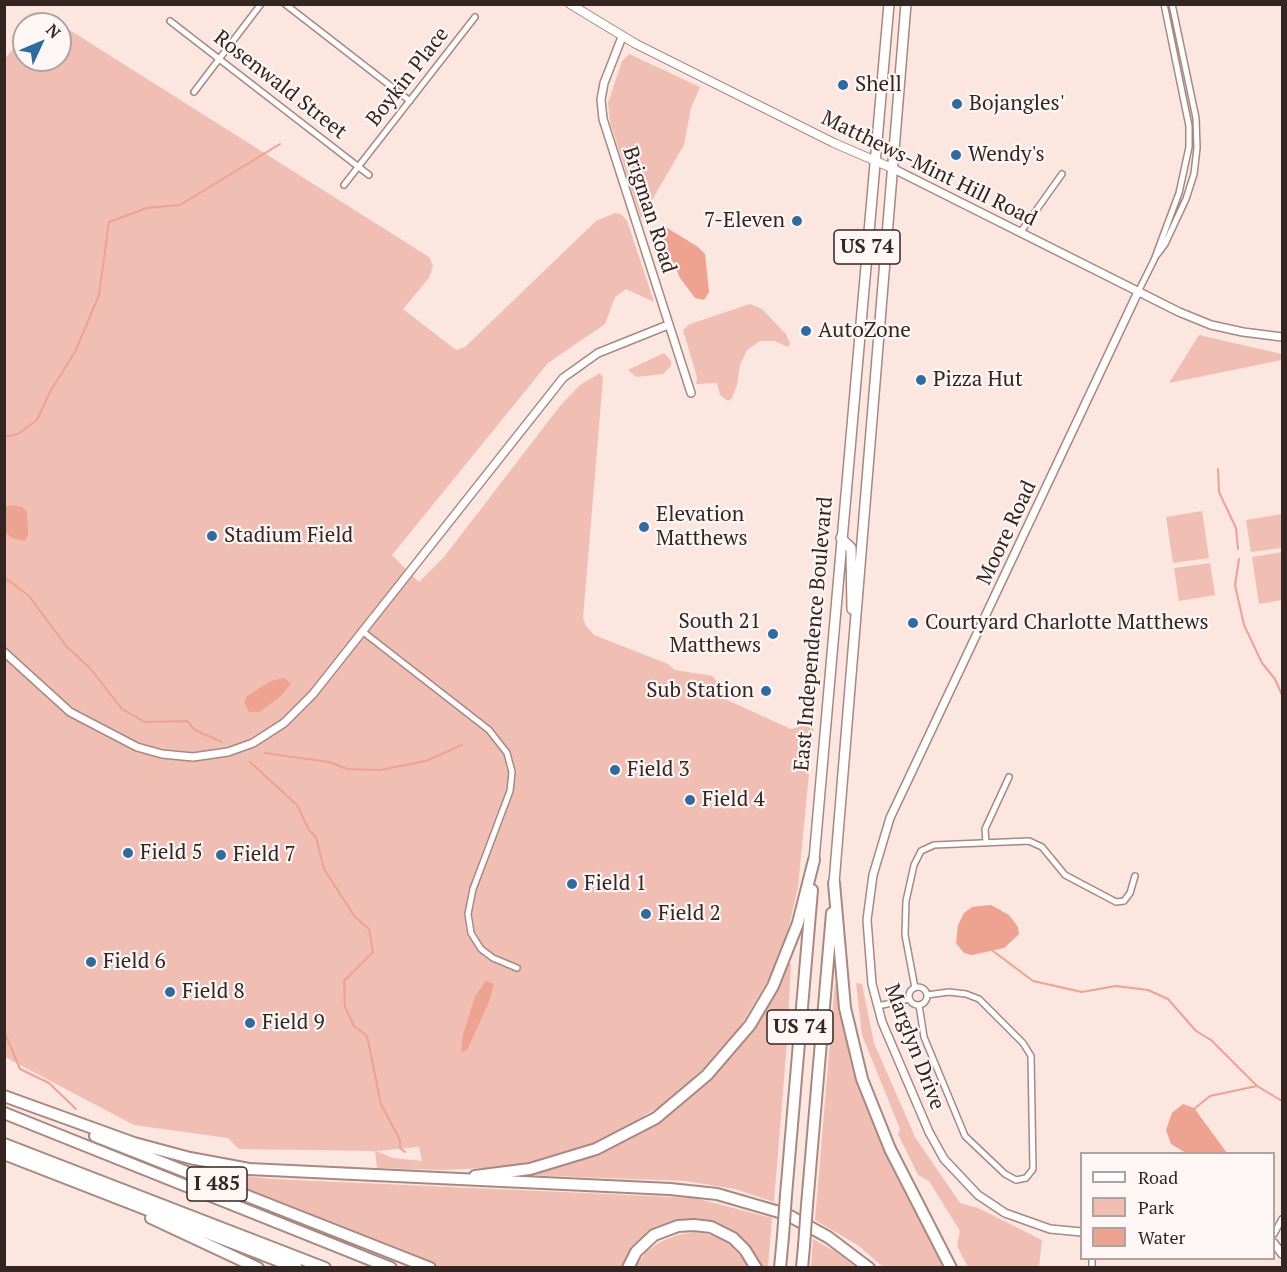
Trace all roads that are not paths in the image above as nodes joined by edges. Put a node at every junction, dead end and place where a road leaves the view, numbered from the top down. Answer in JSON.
{"nodes":[{"id":1,"x":261,"y":4,"type":"edge"},
{"id":2,"x":285,"y":4,"type":"edge"},
{"id":3,"x":570,"y":4,"type":"edge"},
{"id":4,"x":889,"y":4,"type":"edge"},
{"id":5,"x":906,"y":4,"type":"edge"},
{"id":6,"x":1164,"y":4,"type":"edge"},
{"id":7,"x":1172,"y":4,"type":"edge"},
{"id":8,"x":475,"y":17,"type":"dead end"},
{"id":9,"x":170,"y":21,"type":"dead end"},
{"id":10,"x":622,"y":37,"type":"junction"},
{"id":11,"x":219,"y":60,"type":"junction"},
{"id":12,"x":194,"y":92,"type":"dead end"},
{"id":13,"x":410,"y":101,"type":"junction"},
{"id":14,"x":874,"y":161,"type":"junction"},
{"id":15,"x":359,"y":167,"type":"junction"},
{"id":16,"x":894,"y":169,"type":"junction"},
{"id":17,"x":1062,"y":174,"type":"dead end"},
{"id":18,"x":369,"y":175,"type":"dead end"},
{"id":19,"x":344,"y":185,"type":"dead end"},
{"id":20,"x":1020,"y":233,"type":"junction"},
{"id":21,"x":1154,"y":260,"type":"junction"},
{"id":22,"x":1138,"y":292,"type":"junction"},
{"id":23,"x":668,"y":325,"type":"junction"},
{"id":24,"x":1282,"y":337,"type":"edge"},
{"id":25,"x":691,"y":393,"type":"dead end"},
{"id":26,"x":842,"y":538,"type":"junction"},
{"id":27,"x":362,"y":631,"type":"junction"},
{"id":28,"x":855,"y":638,"type":"junction"},
{"id":29,"x":4,"y":652,"type":"edge"},
{"id":30,"x":1009,"y":777,"type":"dead end"},
{"id":31,"x":905,"y":787,"type":"joint"},
{"id":32,"x":986,"y":843,"type":"junction"},
{"id":33,"x":814,"y":860,"type":"junction"},
{"id":34,"x":1136,"y":876,"type":"dead end"},
{"id":35,"x":834,"y":883,"type":"junction"},
{"id":36,"x":517,"y":968,"type":"dead end"},
{"id":37,"x":915,"y":988,"type":"junction"},
{"id":38,"x":927,"y":995,"type":"junction"},
{"id":39,"x":909,"y":999,"type":"junction"},
{"id":40,"x":919,"y":1005,"type":"junction"},
{"id":41,"x":878,"y":1006,"type":"junction"},
{"id":42,"x":4,"y":1096,"type":"edge"},
{"id":43,"x":4,"y":1102,"type":"edge"},
{"id":44,"x":4,"y":1113,"type":"edge"},
{"id":45,"x":4,"y":1144,"type":"edge"},
{"id":46,"x":4,"y":1155,"type":"edge"},
{"id":47,"x":435,"y":1180,"type":"junction"},
{"id":48,"x":1080,"y":1232,"type":"edge"},
{"id":49,"x":258,"y":1268,"type":"edge"},
{"id":50,"x":297,"y":1268,"type":"edge"},
{"id":51,"x":325,"y":1268,"type":"edge"},
{"id":52,"x":391,"y":1268,"type":"edge"},
{"id":53,"x":430,"y":1268,"type":"edge"},
{"id":54,"x":628,"y":1268,"type":"edge"},
{"id":55,"x":756,"y":1268,"type":"edge"},
{"id":56,"x":780,"y":1268,"type":"edge"},
{"id":57,"x":802,"y":1268,"type":"edge"},
{"id":58,"x":869,"y":1268,"type":"edge"},
{"id":59,"x":951,"y":1268,"type":"edge"}],
"edges":[{"from":1,"to":11,"type":"street"},
{"from":2,"to":13,"type":"street"},
{"from":3,"to":10,"type":"main road","name":"Matthews-Mint Hill Road"},
{"from":4,"to":14,"type":"highway","name":"East Independence Boulevard","number":"US 74"},
{"from":5,"to":16,"type":"highway","name":"East Independence Boulevard","number":"US 74"},
{"from":6,"to":21,"type":"street"},
{"from":7,"to":21,"type":"street"},
{"from":8,"to":13,"type":"street","name":"Boykin Place"},
{"from":9,"to":11,"type":"street","name":"Rosenwald Street"},
{"from":10,"to":14,"type":"main road","name":"Matthews-Mint Hill Road"},
{"from":10,"to":23,"type":"street","name":"Brigman Road"},
{"from":11,"to":12,"type":"street"},
{"from":11,"to":15,"type":"street","name":"Rosenwald Street"},
{"from":13,"to":15,"type":"street","name":"Boykin Place"},
{"from":14,"to":16,"type":"main road","name":"Matthews-Mint Hill Road"},
{"from":14,"to":26,"type":"highway","name":"East Independence Boulevard","number":"US 74"},
{"from":15,"to":18,"type":"street","name":"Rosenwald Street"},
{"from":15,"to":19,"type":"street","name":"Boykin Place"},
{"from":16,"to":20,"type":"street","name":"Matthews-Mint Hill Road"},
{"from":16,"to":28,"type":"highway","name":"East Independence Boulevard","number":"US 74"},
{"from":17,"to":20,"type":"street"},
{"from":20,"to":22,"type":"street","name":"Matthews-Mint Hill Road"},
{"from":21,"to":22,"type":"street"},
{"from":22,"to":24,"type":"street","name":"Matthews-Mint Hill Road"},
{"from":22,"to":31,"type":"street","name":"Moore Road"},
{"from":23,"to":25,"type":"street","name":"Brigman Road"},
{"from":23,"to":27,"type":"street"},
{"from":26,"to":28,"type":"highway"},
{"from":26,"to":33,"type":"highway","name":"East Independence Boulevard","number":"US 74"},
{"from":27,"to":29,"type":"street"},
{"from":27,"to":36,"type":"street"},
{"from":28,"to":35,"type":"highway","name":"East Independence Boulevard","number":"US 74"},
{"from":30,"to":32,"type":"street"},
{"from":31,"to":41,"type":"street","name":"Marglyn Drive"},
{"from":32,"to":34,"type":"street"},
{"from":32,"to":37,"type":"street"},
{"from":33,"to":47,"type":"highway"},
{"from":33,"to":56,"type":"highway","name":"East Independence Boulevard","number":"US 74","bridge":true},
{"from":35,"to":57,"type":"highway","name":"East Independence Boulevard","number":"US 74","bridge":true},
{"from":35,"to":59,"type":"highway"},
{"from":37,"to":38,"type":"street"},
{"from":37,"to":39,"type":"street"},
{"from":38,"to":40,"type":"street"},
{"from":38,"to":40,"type":"street"},
{"from":39,"to":40,"type":"street"},
{"from":39,"to":41,"type":"street"},
{"from":41,"to":48,"type":"street","name":"Marglyn Drive"},
{"from":42,"to":47,"type":"highway"},
{"from":43,"to":53,"type":"highway","number":"I 485"},
{"from":44,"to":52,"type":"highway","number":"I 485"},
{"from":45,"to":51,"type":"highway","number":"I 485"},
{"from":46,"to":49,"type":"highway"},
{"from":46,"to":50,"type":"highway","number":"I 485"},
{"from":47,"to":58,"type":"highway"},
{"from":54,"to":55,"type":"highway"}]}
